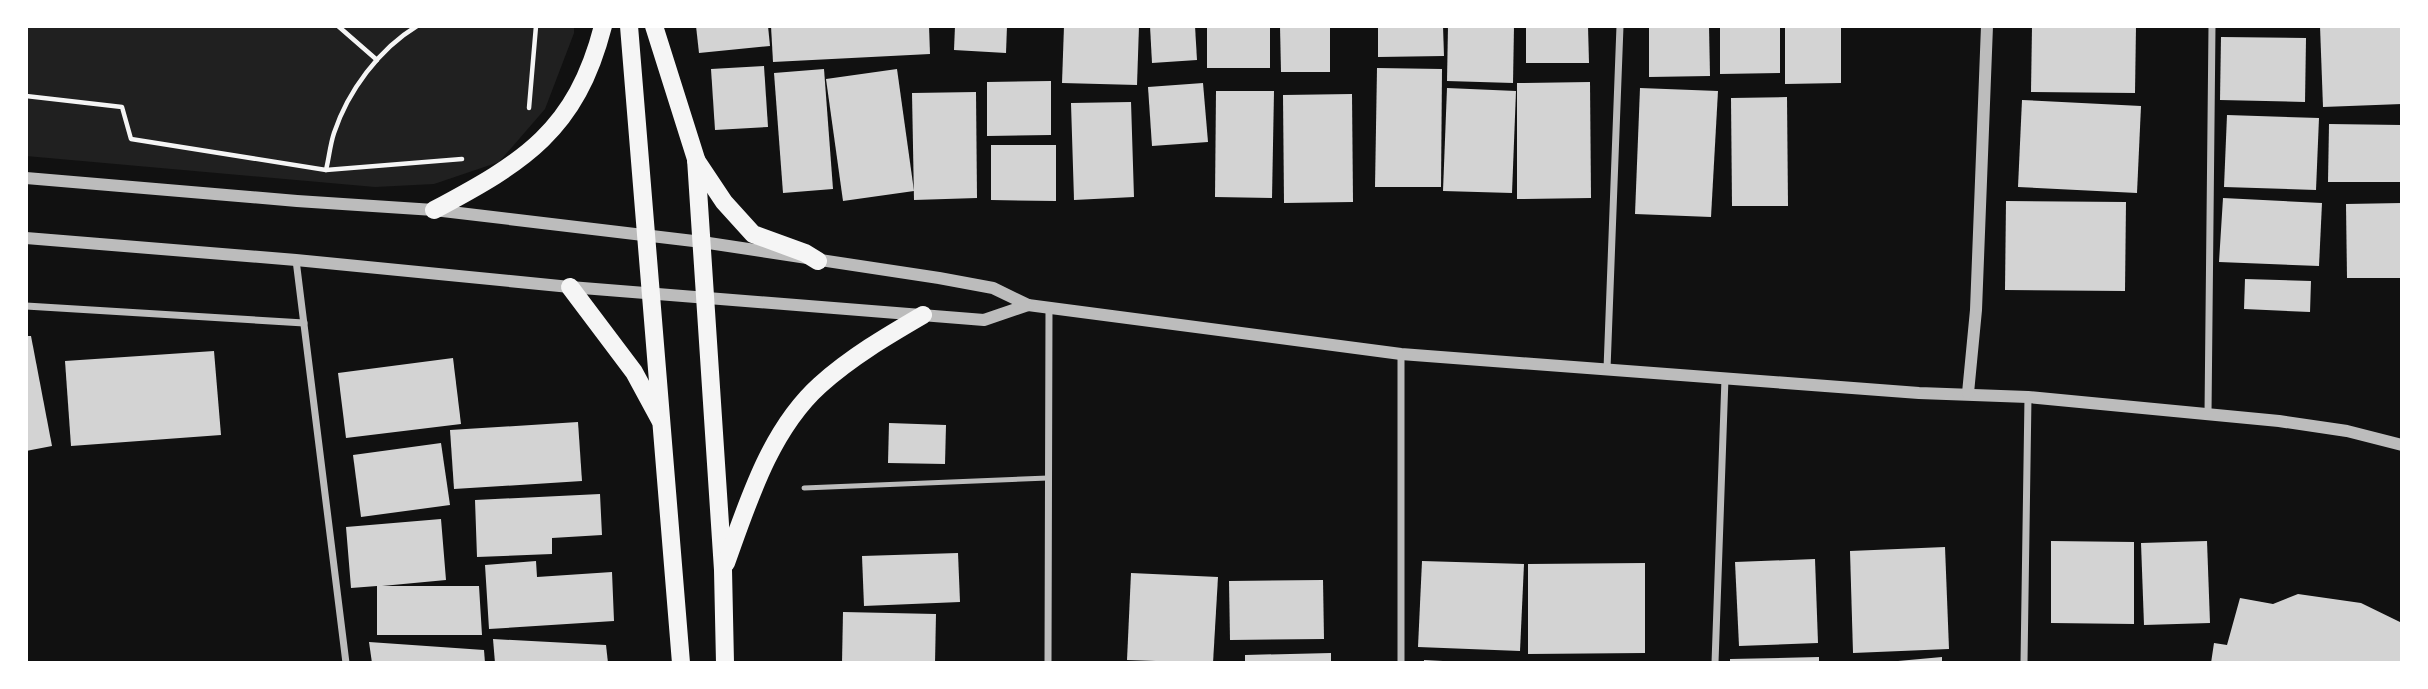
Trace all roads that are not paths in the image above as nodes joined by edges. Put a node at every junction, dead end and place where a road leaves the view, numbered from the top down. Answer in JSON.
{"nodes":[{"id":1,"x":603,"y":26,"type":"edge"},
{"id":2,"x":629,"y":26,"type":"edge"},
{"id":3,"x":654,"y":26,"type":"edge"},
{"id":4,"x":1620,"y":26,"type":"edge"},
{"id":5,"x":1987,"y":26,"type":"edge"},
{"id":6,"x":2212,"y":26,"type":"edge"},
{"id":7,"x":696,"y":159,"type":"junction"},
{"id":8,"x":26,"y":178,"type":"edge"},
{"id":9,"x":434,"y":210,"type":"junction"},
{"id":10,"x":647,"y":236,"type":"junction"},
{"id":11,"x":26,"y":238,"type":"edge"},
{"id":12,"x":702,"y":242,"type":"junction"},
{"id":13,"x":296,"y":260,"type":"junction"},
{"id":14,"x":818,"y":261,"type":"junction"},
{"id":15,"x":570,"y":287,"type":"junction"},
{"id":16,"x":652,"y":294,"type":"junction"},
{"id":17,"x":706,"y":298,"type":"junction"},
{"id":18,"x":1028,"y":304,"type":"junction"},
{"id":19,"x":26,"y":306,"type":"edge"},
{"id":20,"x":1049,"y":306,"type":"junction"},
{"id":21,"x":923,"y":315,"type":"junction"},
{"id":22,"x":304,"y":323,"type":"junction"},
{"id":23,"x":1401,"y":354,"type":"junction"},
{"id":24,"x":1607,"y":369,"type":"junction"},
{"id":25,"x":1725,"y":377,"type":"junction"},
{"id":26,"x":1968,"y":393,"type":"junction"},
{"id":27,"x":2028,"y":397,"type":"junction"},
{"id":28,"x":2208,"y":414,"type":"junction"},
{"id":29,"x":664,"y":428,"type":"junction"},
{"id":30,"x":2402,"y":444,"type":"edge"},
{"id":31,"x":1048,"y":478,"type":"junction"},
{"id":32,"x":804,"y":488,"type":"dead end"},
{"id":33,"x":723,"y":570,"type":"junction"},
{"id":34,"x":346,"y":663,"type":"edge"},
{"id":35,"x":681,"y":663,"type":"edge"},
{"id":36,"x":725,"y":663,"type":"edge"},
{"id":37,"x":1048,"y":663,"type":"edge"},
{"id":38,"x":1401,"y":663,"type":"edge"},
{"id":39,"x":1715,"y":663,"type":"edge"},
{"id":40,"x":2024,"y":663,"type":"edge"}],
"edges":[{"from":1,"to":9,"type":"main road"},
{"from":2,"to":10,"type":"main road"},
{"from":3,"to":7,"type":"main road"},
{"from":4,"to":24,"type":"street"},
{"from":5,"to":26,"type":"street"},
{"from":6,"to":28,"type":"street"},
{"from":7,"to":12,"type":"main road"},
{"from":7,"to":14,"type":"main road"},
{"from":8,"to":9,"type":"street"},
{"from":9,"to":10,"type":"street"},
{"from":10,"to":12,"type":"street"},
{"from":10,"to":16,"type":"main road"},
{"from":11,"to":13,"type":"street"},
{"from":12,"to":14,"type":"street"},
{"from":12,"to":17,"type":"main road"},
{"from":13,"to":15,"type":"street"},
{"from":13,"to":22,"type":"street"},
{"from":14,"to":18,"type":"street"},
{"from":15,"to":16,"type":"street"},
{"from":15,"to":29,"type":"main road"},
{"from":16,"to":17,"type":"street"},
{"from":16,"to":29,"type":"main road"},
{"from":17,"to":21,"type":"street"},
{"from":17,"to":33,"type":"main road"},
{"from":18,"to":20,"type":"street"},
{"from":18,"to":21,"type":"street"},
{"from":19,"to":22,"type":"street"},
{"from":20,"to":23,"type":"street"},
{"from":20,"to":31,"type":"street"},
{"from":21,"to":33,"type":"main road"},
{"from":22,"to":34,"type":"street"},
{"from":23,"to":24,"type":"street"},
{"from":23,"to":38,"type":"street"},
{"from":24,"to":25,"type":"street"},
{"from":25,"to":26,"type":"street"},
{"from":25,"to":39,"type":"street"},
{"from":26,"to":27,"type":"street"},
{"from":27,"to":28,"type":"street"},
{"from":27,"to":40,"type":"street"},
{"from":28,"to":30,"type":"street"},
{"from":29,"to":35,"type":"main road"},
{"from":31,"to":32,"type":"lane"},
{"from":31,"to":37,"type":"street"},
{"from":33,"to":36,"type":"main road"}]}
